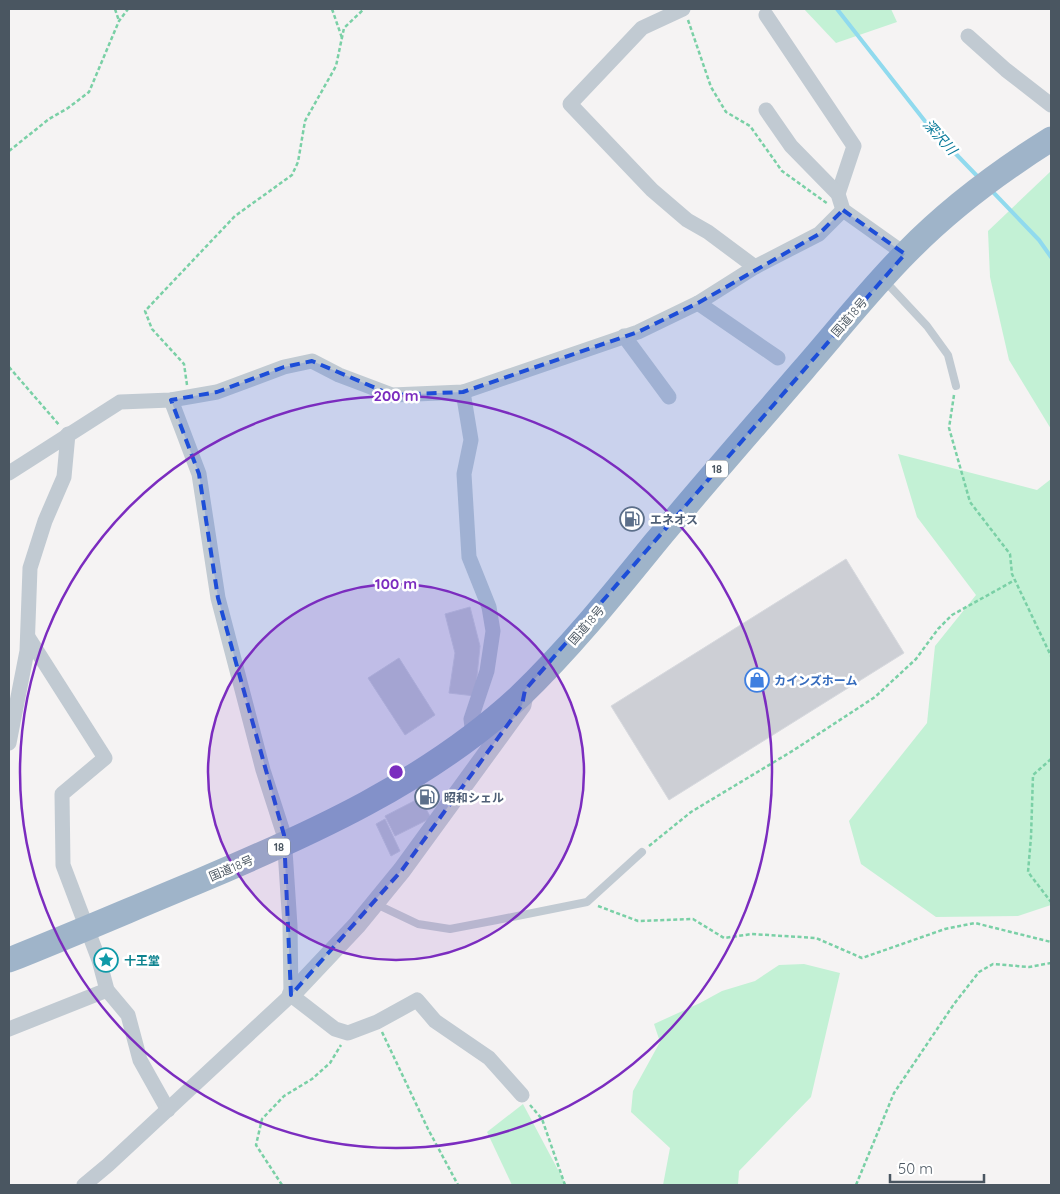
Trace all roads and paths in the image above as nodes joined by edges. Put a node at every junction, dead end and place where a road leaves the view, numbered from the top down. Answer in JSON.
{"nodes":[{"id":1,"x":115,"y":9,"type":"edge"},
{"id":2,"x":128,"y":9,"type":"edge"},
{"id":3,"x":332,"y":9,"type":"edge"},
{"id":4,"x":364,"y":9,"type":"edge"},
{"id":5,"x":685,"y":13,"type":"edge"},
{"id":6,"x":766,"y":15,"type":"dead end"},
{"id":7,"x":119,"y":21,"type":"junction"},
{"id":8,"x":968,"y":36,"type":"dead end"},
{"id":9,"x":342,"y":38,"type":"junction"},
{"id":10,"x":1051,"y":105,"type":"edge"},
{"id":11,"x":766,"y":110,"type":"dead end"},
{"id":12,"x":1040,"y":143,"type":"edge"},
{"id":13,"x":9,"y":151,"type":"edge"},
{"id":14,"x":838,"y":194,"type":"junction"},
{"id":15,"x":843,"y":210,"type":"junction"},
{"id":16,"x":907,"y":252,"type":"junction"},
{"id":17,"x":755,"y":267,"type":"junction"},
{"id":18,"x":883,"y":278,"type":"junction"},
{"id":19,"x":698,"y":303,"type":"junction"},
{"id":20,"x":624,"y":336,"type":"junction"},
{"id":21,"x":778,"y":358,"type":"dead end"},
{"id":22,"x":9,"y":367,"type":"edge"},
{"id":23,"x":956,"y":386,"type":"joint"},
{"id":24,"x":463,"y":392,"type":"junction"},
{"id":25,"x":189,"y":396,"type":"junction"},
{"id":26,"x":669,"y":397,"type":"dead end"},
{"id":27,"x":171,"y":400,"type":"junction"},
{"id":28,"x":68,"y":434,"type":"junction"},
{"id":29,"x":9,"y":473,"type":"edge"},
{"id":30,"x":1015,"y":580,"type":"junction"},
{"id":31,"x":28,"y":637,"type":"junction"},
{"id":32,"x":1051,"y":656,"type":"edge"},
{"id":33,"x":526,"y":690,"type":"junction"},
{"id":34,"x":473,"y":735,"type":"junction"},
{"id":35,"x":9,"y":743,"type":"edge"},
{"id":36,"x":1051,"y":759,"type":"edge"},
{"id":37,"x":480,"y":764,"type":"junction"},
{"id":38,"x":286,"y":844,"type":"junction"},
{"id":39,"x":642,"y":852,"type":"joint"},
{"id":40,"x":587,"y":902,"type":"junction"},
{"id":41,"x":1051,"y":902,"type":"edge"},
{"id":42,"x":375,"y":904,"type":"junction"},
{"id":43,"x":88,"y":928,"type":"junction"},
{"id":44,"x":1051,"y":942,"type":"edge"},
{"id":45,"x":9,"y":960,"type":"edge"},
{"id":46,"x":1051,"y":963,"type":"edge"},
{"id":47,"x":107,"y":990,"type":"junction"},
{"id":48,"x":292,"y":995,"type":"junction"},
{"id":49,"x":377,"y":1022,"type":"junction"},
{"id":50,"x":9,"y":1029,"type":"edge"},
{"id":51,"x":348,"y":1033,"type":"junction"},
{"id":52,"x":522,"y":1095,"type":"joint"},
{"id":53,"x":168,"y":1110,"type":"junction"},
{"id":54,"x":84,"y":1185,"type":"edge"},
{"id":55,"x":282,"y":1185,"type":"edge"},
{"id":56,"x":458,"y":1185,"type":"edge"},
{"id":57,"x":565,"y":1185,"type":"edge"},
{"id":58,"x":856,"y":1185,"type":"edge"}],
"edges":[{"from":1,"to":7,"type":"path"},
{"from":2,"to":7,"type":"path"},
{"from":3,"to":9,"type":"path"},
{"from":4,"to":9,"type":"path"},
{"from":5,"to":15,"type":"path"},
{"from":5,"to":17,"type":"street"},
{"from":6,"to":14,"type":"street"},
{"from":7,"to":13,"type":"path"},
{"from":8,"to":10,"type":"street"},
{"from":9,"to":25,"type":"path"},
{"from":11,"to":14,"type":"street"},
{"from":12,"to":16,"type":"highway","name":"国道18号","number":"18"},
{"from":14,"to":15,"type":"street"},
{"from":15,"to":16,"type":"street"},
{"from":15,"to":17,"type":"street"},
{"from":16,"to":18,"type":"highway","name":"国道18号","number":"18"},
{"from":17,"to":19,"type":"street"},
{"from":18,"to":23,"type":"lane"},
{"from":18,"to":33,"type":"highway","name":"国道18号","number":"18"},
{"from":19,"to":20,"type":"street"},
{"from":19,"to":21,"type":"street"},
{"from":20,"to":24,"type":"street"},
{"from":20,"to":26,"type":"street"},
{"from":22,"to":28,"type":"path"},
{"from":23,"to":30,"type":"path"},
{"from":24,"to":25,"type":"street"},
{"from":24,"to":34,"type":"street"},
{"from":25,"to":27,"type":"street"},
{"from":27,"to":28,"type":"street"},
{"from":27,"to":38,"type":"street"},
{"from":28,"to":29,"type":"street"},
{"from":28,"to":31,"type":"street"},
{"from":30,"to":32,"type":"path"},
{"from":30,"to":39,"type":"path"},
{"from":31,"to":35,"type":"street"},
{"from":31,"to":43,"type":"street"},
{"from":33,"to":34,"type":"highway","name":"国道18号","number":"18"},
{"from":33,"to":37,"type":"street"},
{"from":34,"to":37,"type":"street"},
{"from":34,"to":38,"type":"highway","name":"国道18号","number":"18"},
{"from":36,"to":41,"type":"path"},
{"from":37,"to":42,"type":"street"},
{"from":38,"to":43,"type":"highway","name":"国道18号","number":"18"},
{"from":38,"to":48,"type":"street"},
{"from":39,"to":40,"type":"lane"},
{"from":40,"to":42,"type":"lane"},
{"from":40,"to":44,"type":"path"},
{"from":42,"to":48,"type":"street"},
{"from":43,"to":45,"type":"highway","name":"国道18号","number":"18"},
{"from":43,"to":47,"type":"street"},
{"from":46,"to":58,"type":"path"},
{"from":47,"to":50,"type":"street"},
{"from":47,"to":53,"type":"street"},
{"from":48,"to":51,"type":"street"},
{"from":48,"to":53,"type":"street"},
{"from":49,"to":51,"type":"street"},
{"from":49,"to":52,"type":"street"},
{"from":49,"to":56,"type":"path"},
{"from":51,"to":55,"type":"path"},
{"from":52,"to":57,"type":"path"},
{"from":53,"to":54,"type":"street"}]}
